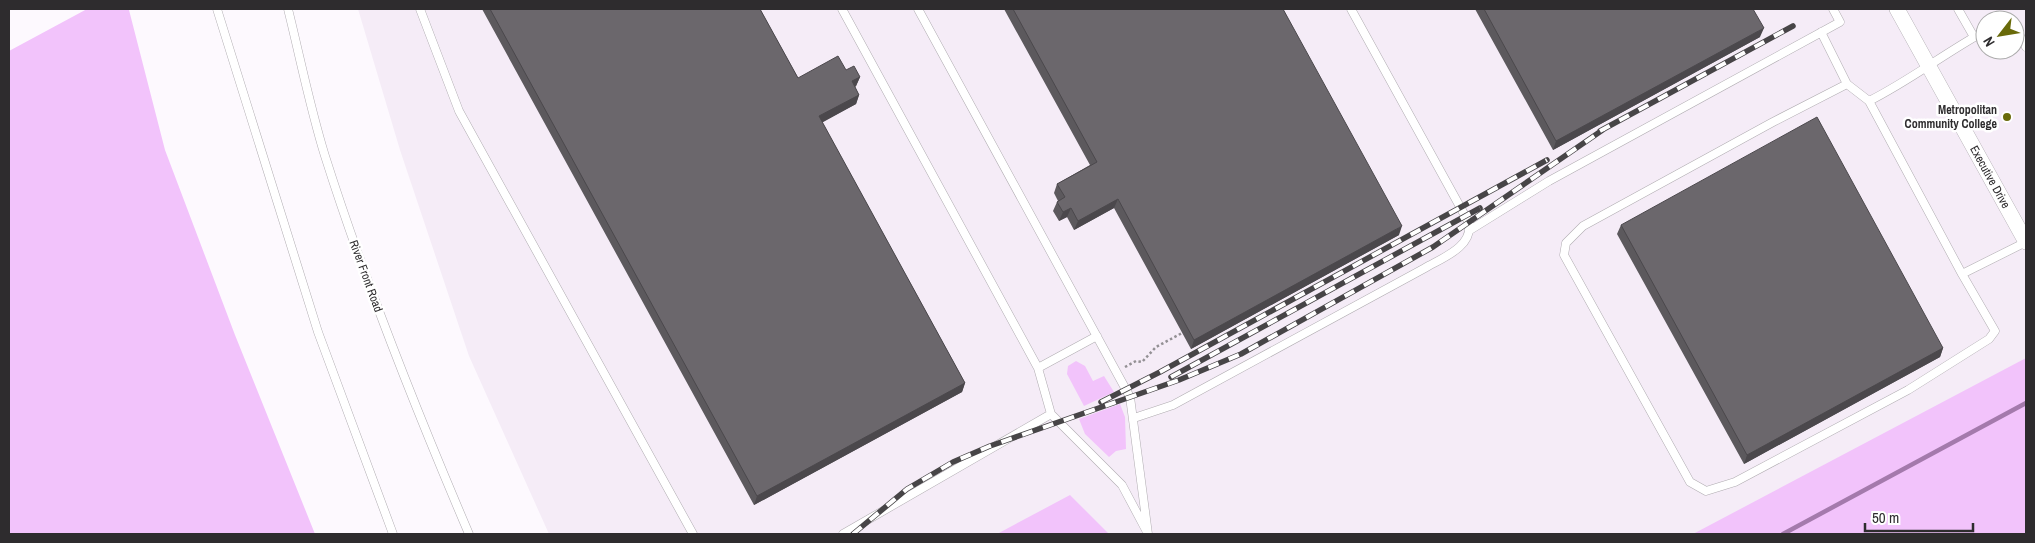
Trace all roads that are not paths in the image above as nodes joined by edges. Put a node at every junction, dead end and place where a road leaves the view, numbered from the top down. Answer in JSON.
{"nodes":[{"id":1,"x":217,"y":9,"type":"edge"},
{"id":2,"x":288,"y":9,"type":"edge"},
{"id":3,"x":420,"y":9,"type":"edge"},
{"id":4,"x":842,"y":9,"type":"edge"},
{"id":5,"x":918,"y":9,"type":"edge"},
{"id":6,"x":1352,"y":9,"type":"edge"},
{"id":7,"x":1833,"y":9,"type":"edge"},
{"id":8,"x":1897,"y":9,"type":"edge"},
{"id":9,"x":1958,"y":9,"type":"edge"},
{"id":10,"x":1821,"y":32,"type":"junction"},
{"id":11,"x":1974,"y":37,"type":"joint"},
{"id":12,"x":1928,"y":64,"type":"junction"},
{"id":13,"x":1847,"y":84,"type":"junction"},
{"id":14,"x":1869,"y":101,"type":"junction"},
{"id":15,"x":1470,"y":230,"type":"junction"},
{"id":16,"x":2026,"y":242,"type":"edge"},
{"id":17,"x":1962,"y":274,"type":"junction"},
{"id":18,"x":1096,"y":336,"type":"junction"},
{"id":19,"x":1038,"y":368,"type":"junction"},
{"id":20,"x":1051,"y":414,"type":"junction"},
{"id":21,"x":1134,"y":418,"type":"junction"},
{"id":22,"x":393,"y":534,"type":"edge"},
{"id":23,"x":469,"y":534,"type":"edge"},
{"id":24,"x":693,"y":534,"type":"edge"},
{"id":25,"x":843,"y":534,"type":"edge"},
{"id":26,"x":1148,"y":534,"type":"edge"}],
"edges":[{"from":1,"to":22,"type":"lane"},
{"from":2,"to":23,"type":"lane","name":"River Front Road"},
{"from":3,"to":24,"type":"lane"},
{"from":4,"to":19,"type":"lane"},
{"from":5,"to":18,"type":"lane"},
{"from":6,"to":15,"type":"lane"},
{"from":7,"to":10,"type":"lane"},
{"from":8,"to":12,"type":"street","name":"Executive Drive"},
{"from":9,"to":11,"type":"lane"},
{"from":10,"to":13,"type":"lane"},
{"from":10,"to":15,"type":"lane"},
{"from":11,"to":12,"type":"lane"},
{"from":12,"to":14,"type":"lane"},
{"from":12,"to":16,"type":"street","name":"Executive Drive"},
{"from":13,"to":14,"type":"lane"},
{"from":13,"to":17,"type":"lane"},
{"from":14,"to":17,"type":"lane"},
{"from":15,"to":21,"type":"lane"},
{"from":16,"to":17,"type":"lane"},
{"from":18,"to":19,"type":"lane"},
{"from":18,"to":21,"type":"lane"},
{"from":19,"to":20,"type":"lane"},
{"from":20,"to":25,"type":"lane"},
{"from":20,"to":26,"type":"lane"},
{"from":21,"to":26,"type":"lane"}]}
